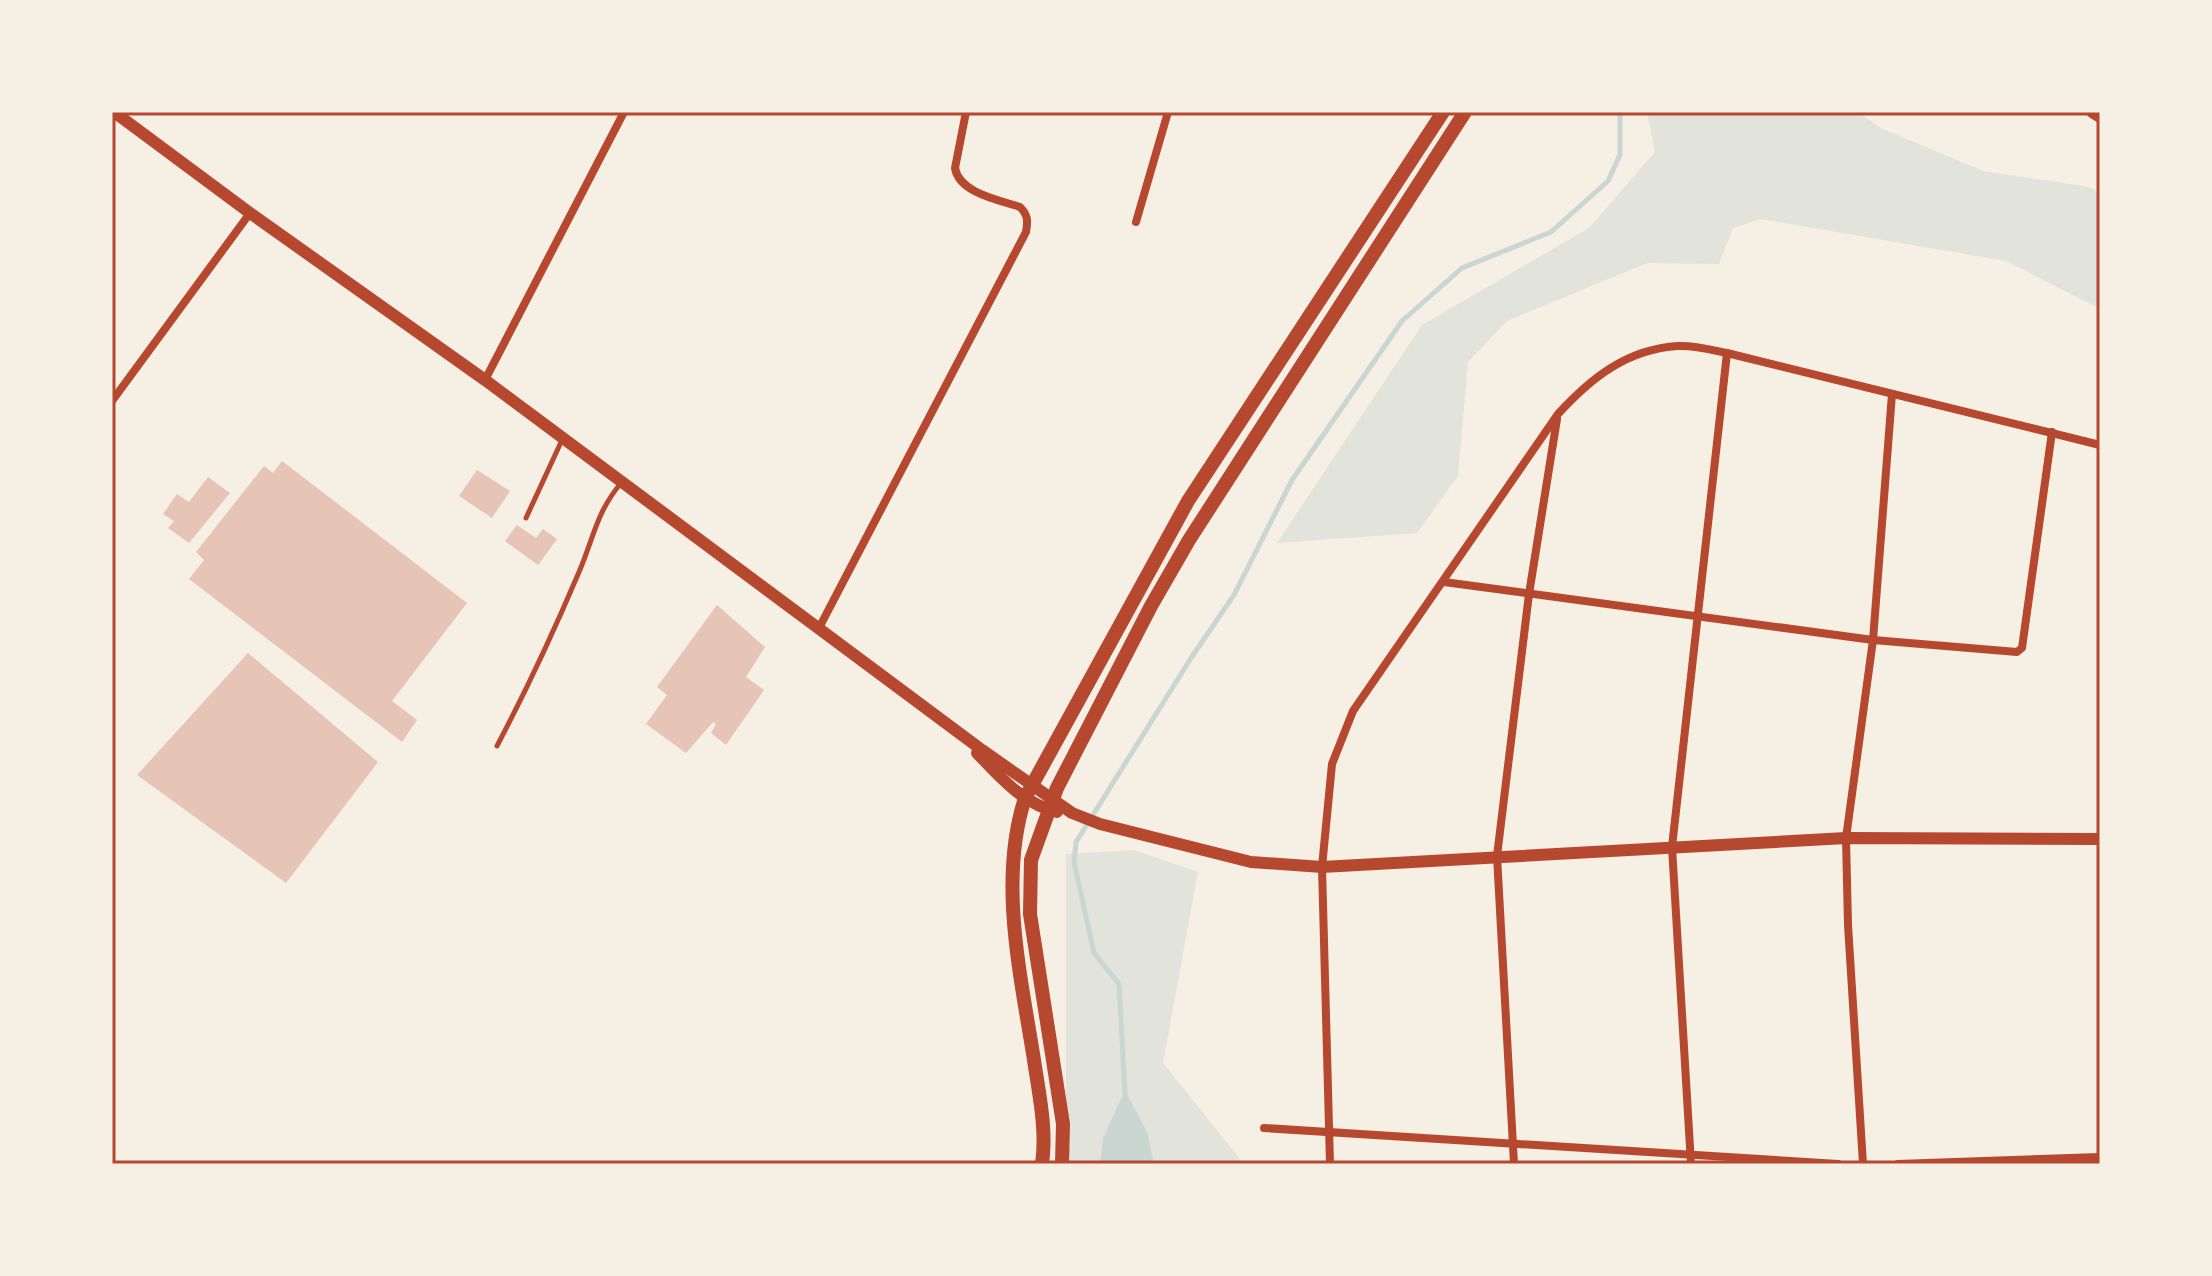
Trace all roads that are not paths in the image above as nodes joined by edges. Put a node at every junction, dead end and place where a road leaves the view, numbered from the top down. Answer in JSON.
{"nodes":[{"id":1,"x":114,"y":112,"type":"edge"},
{"id":2,"x":624,"y":112,"type":"edge"},
{"id":3,"x":966,"y":112,"type":"edge"},
{"id":4,"x":1168,"y":112,"type":"edge"},
{"id":5,"x":1443,"y":112,"type":"edge"},
{"id":6,"x":1465,"y":112,"type":"edge"},
{"id":7,"x":2092,"y":112,"type":"edge"},
{"id":8,"x":2100,"y":117,"type":"edge"},
{"id":9,"x":250,"y":213,"type":"junction"},
{"id":10,"x":1136,"y":222,"type":"dead end"},
{"id":11,"x":1727,"y":353,"type":"junction"},
{"id":12,"x":485,"y":380,"type":"junction"},
{"id":13,"x":1892,"y":394,"type":"junction"},
{"id":14,"x":112,"y":401,"type":"edge"},
{"id":15,"x":1558,"y":414,"type":"junction"},
{"id":16,"x":2052,"y":432,"type":"junction"},
{"id":17,"x":563,"y":439,"type":"junction"},
{"id":18,"x":2100,"y":445,"type":"edge"},
{"id":19,"x":622,"y":483,"type":"junction"},
{"id":20,"x":526,"y":518,"type":"dead end"},
{"id":21,"x":1444,"y":582,"type":"junction"},
{"id":22,"x":1529,"y":594,"type":"junction"},
{"id":23,"x":1700,"y":617,"type":"junction"},
{"id":24,"x":819,"y":628,"type":"junction"},
{"id":25,"x":1873,"y":640,"type":"junction"},
{"id":26,"x":956,"y":730,"type":"junction"},
{"id":27,"x":497,"y":746,"type":"dead end"},
{"id":28,"x":1033,"y":783,"type":"junction"},
{"id":29,"x":1025,"y":798,"type":"junction"},
{"id":30,"x":1051,"y":804,"type":"junction"},
{"id":31,"x":1846,"y":838,"type":"junction"},
{"id":32,"x":2100,"y":839,"type":"edge"},
{"id":33,"x":1672,"y":847,"type":"junction"},
{"id":34,"x":1497,"y":856,"type":"junction"},
{"id":35,"x":1322,"y":867,"type":"junction"},
{"id":36,"x":1264,"y":1128,"type":"dead end"},
{"id":37,"x":1329,"y":1132,"type":"junction"},
{"id":38,"x":1513,"y":1144,"type":"junction"},
{"id":39,"x":2100,"y":1157,"type":"edge"},
{"id":40,"x":1691,"y":1160,"type":"edge"},
{"id":41,"x":1042,"y":1164,"type":"edge"},
{"id":42,"x":1062,"y":1164,"type":"edge"},
{"id":43,"x":1330,"y":1164,"type":"edge"},
{"id":44,"x":1514,"y":1164,"type":"edge"},
{"id":45,"x":1838,"y":1164,"type":"edge"},
{"id":46,"x":1863,"y":1164,"type":"edge"},
{"id":47,"x":1898,"y":1164,"type":"edge"}],
"edges":[{"from":1,"to":9,"type":"street"},
{"from":2,"to":12,"type":"street"},
{"from":3,"to":24,"type":"street"},
{"from":4,"to":10,"type":"street"},
{"from":5,"to":28,"type":"main road"},
{"from":6,"to":30,"type":"main road"},
{"from":7,"to":8,"type":"street"},
{"from":9,"to":12,"type":"street"},
{"from":9,"to":14,"type":"street"},
{"from":11,"to":13,"type":"street"},
{"from":11,"to":15,"type":"street"},
{"from":11,"to":23,"type":"street"},
{"from":12,"to":17,"type":"street"},
{"from":13,"to":16,"type":"street"},
{"from":13,"to":25,"type":"street"},
{"from":15,"to":21,"type":"street"},
{"from":15,"to":22,"type":"street"},
{"from":16,"to":18,"type":"street"},
{"from":16,"to":25,"type":"street"},
{"from":17,"to":19,"type":"street"},
{"from":17,"to":20,"type":"lane"},
{"from":19,"to":24,"type":"street"},
{"from":19,"to":27,"type":"lane"},
{"from":21,"to":22,"type":"street"},
{"from":21,"to":35,"type":"street"},
{"from":22,"to":23,"type":"street"},
{"from":22,"to":34,"type":"street"},
{"from":23,"to":25,"type":"street"},
{"from":23,"to":33,"type":"street"},
{"from":24,"to":26,"type":"street"},
{"from":25,"to":31,"type":"street"},
{"from":26,"to":28,"type":"street"},
{"from":26,"to":29,"type":"street"},
{"from":28,"to":29,"type":"main road"},
{"from":28,"to":30,"type":"street"},
{"from":29,"to":30,"type":"street"},
{"from":29,"to":41,"type":"main road"},
{"from":30,"to":35,"type":"street"},
{"from":30,"to":42,"type":"main road"},
{"from":31,"to":32,"type":"street"},
{"from":31,"to":33,"type":"street"},
{"from":31,"to":46,"type":"street"},
{"from":33,"to":34,"type":"street"},
{"from":33,"to":40,"type":"street"},
{"from":34,"to":35,"type":"street"},
{"from":34,"to":38,"type":"street"},
{"from":35,"to":37,"type":"street"},
{"from":36,"to":37,"type":"street"},
{"from":37,"to":38,"type":"street"},
{"from":37,"to":43,"type":"street"},
{"from":38,"to":40,"type":"street"},
{"from":38,"to":44,"type":"street"},
{"from":39,"to":47,"type":"street"},
{"from":40,"to":45,"type":"street"}]}
